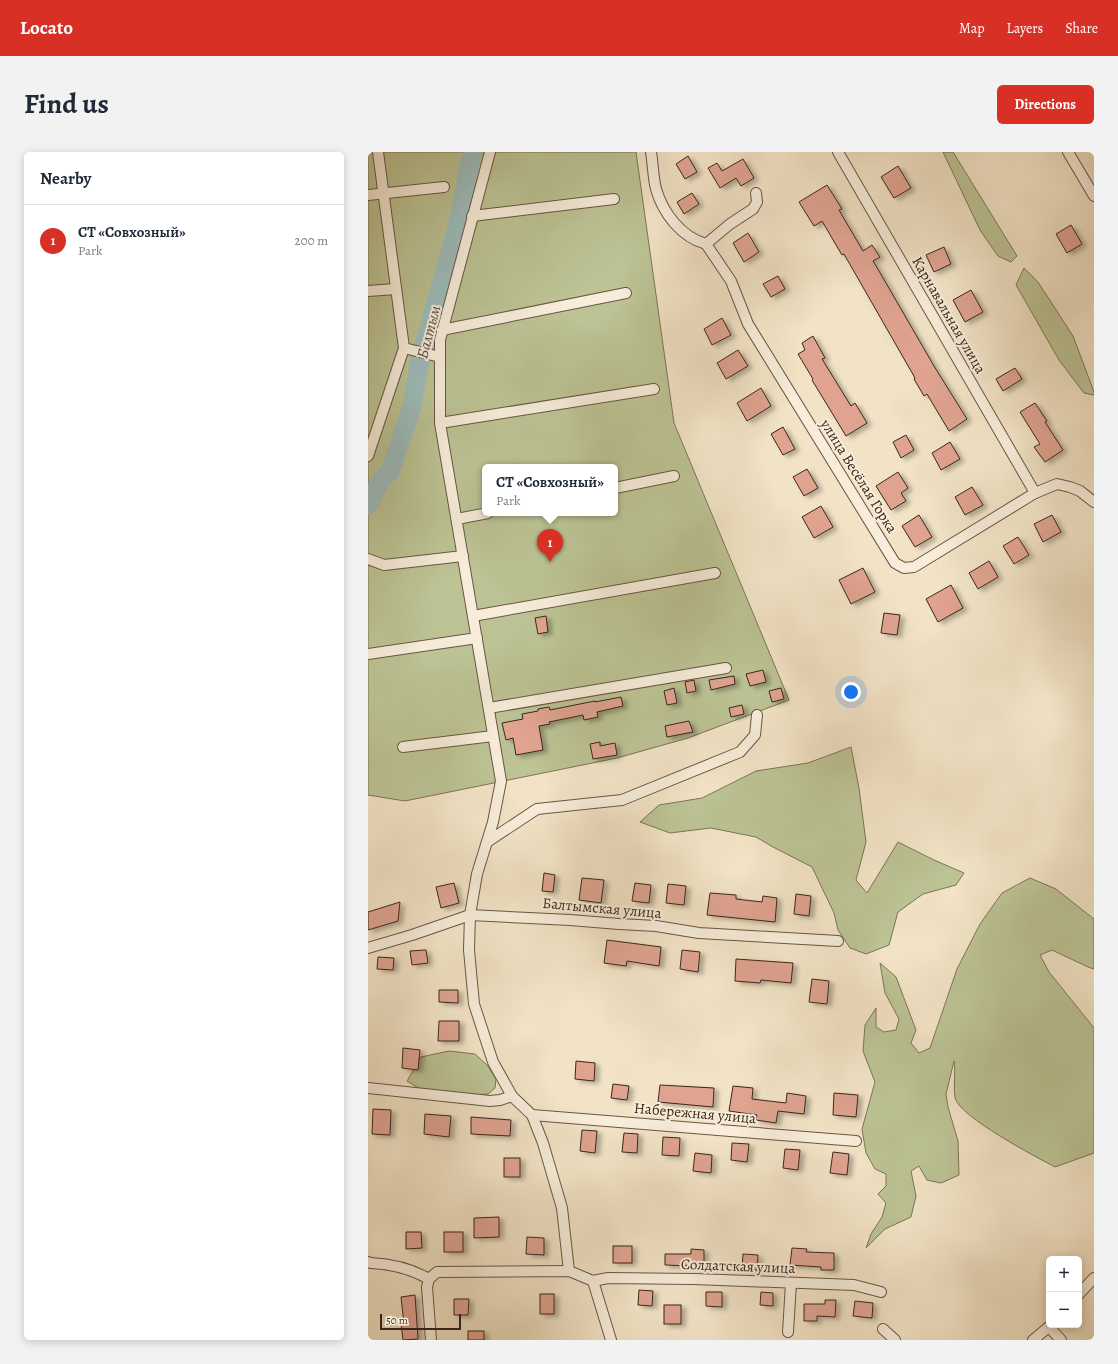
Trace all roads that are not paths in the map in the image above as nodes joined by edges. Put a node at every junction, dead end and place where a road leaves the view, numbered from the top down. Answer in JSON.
{"nodes":[{"id":1,"x":378,"y":152,"type":"edge"},
{"id":2,"x":490,"y":152,"type":"edge"},
{"id":3,"x":651,"y":152,"type":"edge"},
{"id":4,"x":838,"y":152,"type":"edge"},
{"id":5,"x":1068,"y":152,"type":"edge"},
{"id":6,"x":444,"y":187,"type":"dead end"},
{"id":7,"x":756,"y":193,"type":"dead end"},
{"id":8,"x":384,"y":194,"type":"junction"},
{"id":9,"x":368,"y":195,"type":"edge"},
{"id":10,"x":1094,"y":196,"type":"edge"},
{"id":11,"x":614,"y":199,"type":"dead end"},
{"id":12,"x":472,"y":216,"type":"junction"},
{"id":13,"x":706,"y":244,"type":"junction"},
{"id":14,"x":396,"y":288,"type":"junction"},
{"id":15,"x":368,"y":291,"type":"edge"},
{"id":16,"x":626,"y":293,"type":"dead end"},
{"id":17,"x":442,"y":330,"type":"junction"},
{"id":18,"x":404,"y":348,"type":"junction"},
{"id":19,"x":440,"y":357,"type":"junction"},
{"id":20,"x":654,"y":389,"type":"dead end"},
{"id":21,"x":440,"y":423,"type":"junction"},
{"id":22,"x":368,"y":456,"type":"edge"},
{"id":23,"x":674,"y":476,"type":"dead end"},
{"id":24,"x":618,"y":487,"type":"edge"},
{"id":25,"x":1035,"y":493,"type":"junction"},
{"id":26,"x":1094,"y":502,"type":"edge"},
{"id":27,"x":482,"y":514,"type":"edge"},
{"id":28,"x":456,"y":519,"type":"junction"},
{"id":29,"x":463,"y":556,"type":"junction"},
{"id":30,"x":368,"y":559,"type":"edge"},
{"id":31,"x":716,"y":573,"type":"dead end"},
{"id":32,"x":473,"y":616,"type":"junction"},
{"id":33,"x":477,"y":638,"type":"junction"},
{"id":34,"x":368,"y":654,"type":"edge"},
{"id":35,"x":726,"y":668,"type":"dead end"},
{"id":36,"x":488,"y":708,"type":"junction"},
{"id":37,"x":757,"y":715,"type":"dead end"},
{"id":38,"x":493,"y":736,"type":"junction"},
{"id":39,"x":403,"y":747,"type":"dead end"},
{"id":40,"x":486,"y":842,"type":"junction"},
{"id":41,"x":470,"y":915,"type":"junction"},
{"id":42,"x":838,"y":941,"type":"dead end"},
{"id":43,"x":368,"y":948,"type":"edge"},
{"id":44,"x":368,"y":1088,"type":"edge"},
{"id":45,"x":512,"y":1096,"type":"junction"},
{"id":46,"x":532,"y":1115,"type":"junction"},
{"id":47,"x":856,"y":1141,"type":"dead end"},
{"id":48,"x":368,"y":1262,"type":"edge"},
{"id":49,"x":569,"y":1271,"type":"junction"},
{"id":50,"x":1094,"y":1278,"type":"edge"},
{"id":51,"x":429,"y":1279,"type":"junction"},
{"id":52,"x":593,"y":1281,"type":"junction"},
{"id":53,"x":791,"y":1283,"type":"junction"},
{"id":54,"x":881,"y":1292,"type":"dead end"},
{"id":55,"x":1081,"y":1292,"type":"edge"},
{"id":56,"x":1048,"y":1328,"type":"edge"},
{"id":57,"x":1052,"y":1328,"type":"edge"},
{"id":58,"x":883,"y":1329,"type":"dead end"},
{"id":59,"x":788,"y":1332,"type":"dead end"},
{"id":60,"x":431,"y":1340,"type":"edge"},
{"id":61,"x":611,"y":1340,"type":"edge"},
{"id":62,"x":895,"y":1340,"type":"edge"},
{"id":63,"x":1033,"y":1340,"type":"edge"},
{"id":64,"x":1061,"y":1340,"type":"edge"}],
"edges":[{"from":1,"to":8,"type":"street"},
{"from":2,"to":12,"type":"street"},
{"from":3,"to":13,"type":"street"},
{"from":4,"to":25,"type":"street","name":"Карнавальная улица"},
{"from":5,"to":10,"type":"street"},
{"from":6,"to":8,"type":"street"},
{"from":7,"to":13,"type":"street"},
{"from":8,"to":9,"type":"street"},
{"from":8,"to":14,"type":"street"},
{"from":11,"to":12,"type":"street"},
{"from":12,"to":17,"type":"street"},
{"from":13,"to":25,"type":"street","name":"улица Весёлая Горка"},
{"from":14,"to":15,"type":"street"},
{"from":14,"to":18,"type":"street"},
{"from":16,"to":17,"type":"street"},
{"from":17,"to":19,"type":"street"},
{"from":18,"to":19,"type":"street"},
{"from":18,"to":22,"type":"street"},
{"from":19,"to":21,"type":"street"},
{"from":20,"to":21,"type":"street"},
{"from":21,"to":28,"type":"street"},
{"from":23,"to":24,"type":"street"},
{"from":25,"to":26,"type":"street","name":"улица Весёлая Горка"},
{"from":27,"to":28,"type":"street"},
{"from":28,"to":29,"type":"street"},
{"from":29,"to":30,"type":"street"},
{"from":29,"to":32,"type":"street"},
{"from":31,"to":32,"type":"street"},
{"from":32,"to":33,"type":"street"},
{"from":33,"to":34,"type":"street"},
{"from":33,"to":36,"type":"street"},
{"from":35,"to":36,"type":"street"},
{"from":36,"to":38,"type":"street"},
{"from":37,"to":40,"type":"street"},
{"from":38,"to":39,"type":"street"},
{"from":38,"to":40,"type":"street"},
{"from":40,"to":41,"type":"street"},
{"from":41,"to":42,"type":"street","name":"Балтымская улица"},
{"from":41,"to":43,"type":"street","name":"Балтымская улица"},
{"from":41,"to":45,"type":"street"},
{"from":44,"to":45,"type":"street"},
{"from":45,"to":46,"type":"street"},
{"from":46,"to":47,"type":"street","name":"Набережная улица"},
{"from":46,"to":49,"type":"street"},
{"from":48,"to":51,"type":"street"},
{"from":49,"to":51,"type":"street"},
{"from":49,"to":52,"type":"street"},
{"from":50,"to":55,"type":"street"},
{"from":51,"to":60,"type":"street"},
{"from":52,"to":53,"type":"street","name":"Солдатская улица"},
{"from":52,"to":61,"type":"street"},
{"from":53,"to":54,"type":"street","name":"Солдатская улица"},
{"from":53,"to":59,"type":"street"},
{"from":56,"to":63,"type":"street"},
{"from":57,"to":64,"type":"street"},
{"from":58,"to":62,"type":"street"}]}
